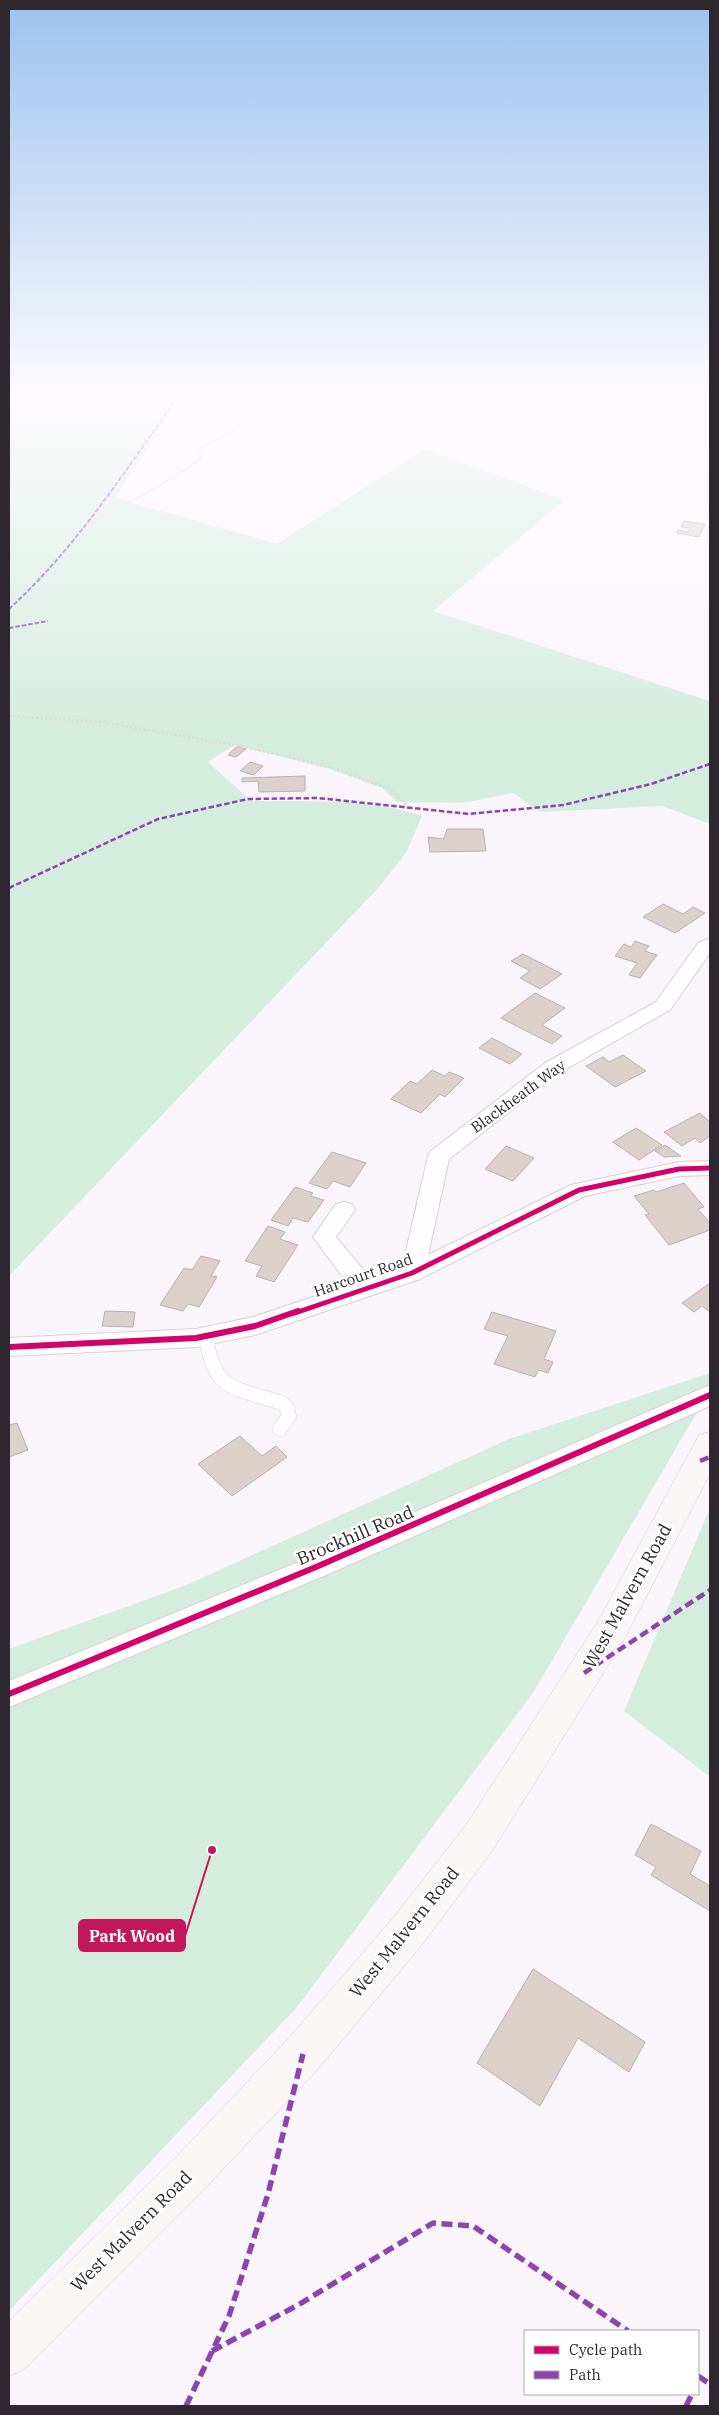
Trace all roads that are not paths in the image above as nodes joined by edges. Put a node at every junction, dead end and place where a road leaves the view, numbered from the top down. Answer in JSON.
{"nodes":[{"id":1,"x":710,"y":944,"type":"edge"},
{"id":2,"x":710,"y":1168,"type":"edge"},
{"id":3,"x":344,"y":1210,"type":"dead end"},
{"id":4,"x":412,"y":1273,"type":"junction"},
{"id":5,"x":365,"y":1289,"type":"junction"},
{"id":6,"x":206,"y":1336,"type":"junction"},
{"id":7,"x":9,"y":1347,"type":"edge"},
{"id":8,"x":710,"y":1395,"type":"edge"},
{"id":9,"x":280,"y":1430,"type":"dead end"},
{"id":10,"x":710,"y":1444,"type":"edge"},
{"id":11,"x":9,"y":1694,"type":"edge"},
{"id":12,"x":9,"y":2353,"type":"edge"}],
"edges":[{"from":1,"to":4,"type":"street","name":"Blackheath Way"},
{"from":2,"to":4,"type":"street","name":"Harcourt Road"},
{"from":3,"to":5,"type":"street"},
{"from":4,"to":5,"type":"street","name":"Harcourt Road"},
{"from":5,"to":6,"type":"street","name":"Harcourt Road"},
{"from":6,"to":7,"type":"street","name":"Harcourt Road"},
{"from":6,"to":9,"type":"lane"},
{"from":8,"to":11,"type":"street","name":"Brockhill Road"},
{"from":10,"to":12,"type":"main road","name":"West Malvern Road"}]}
